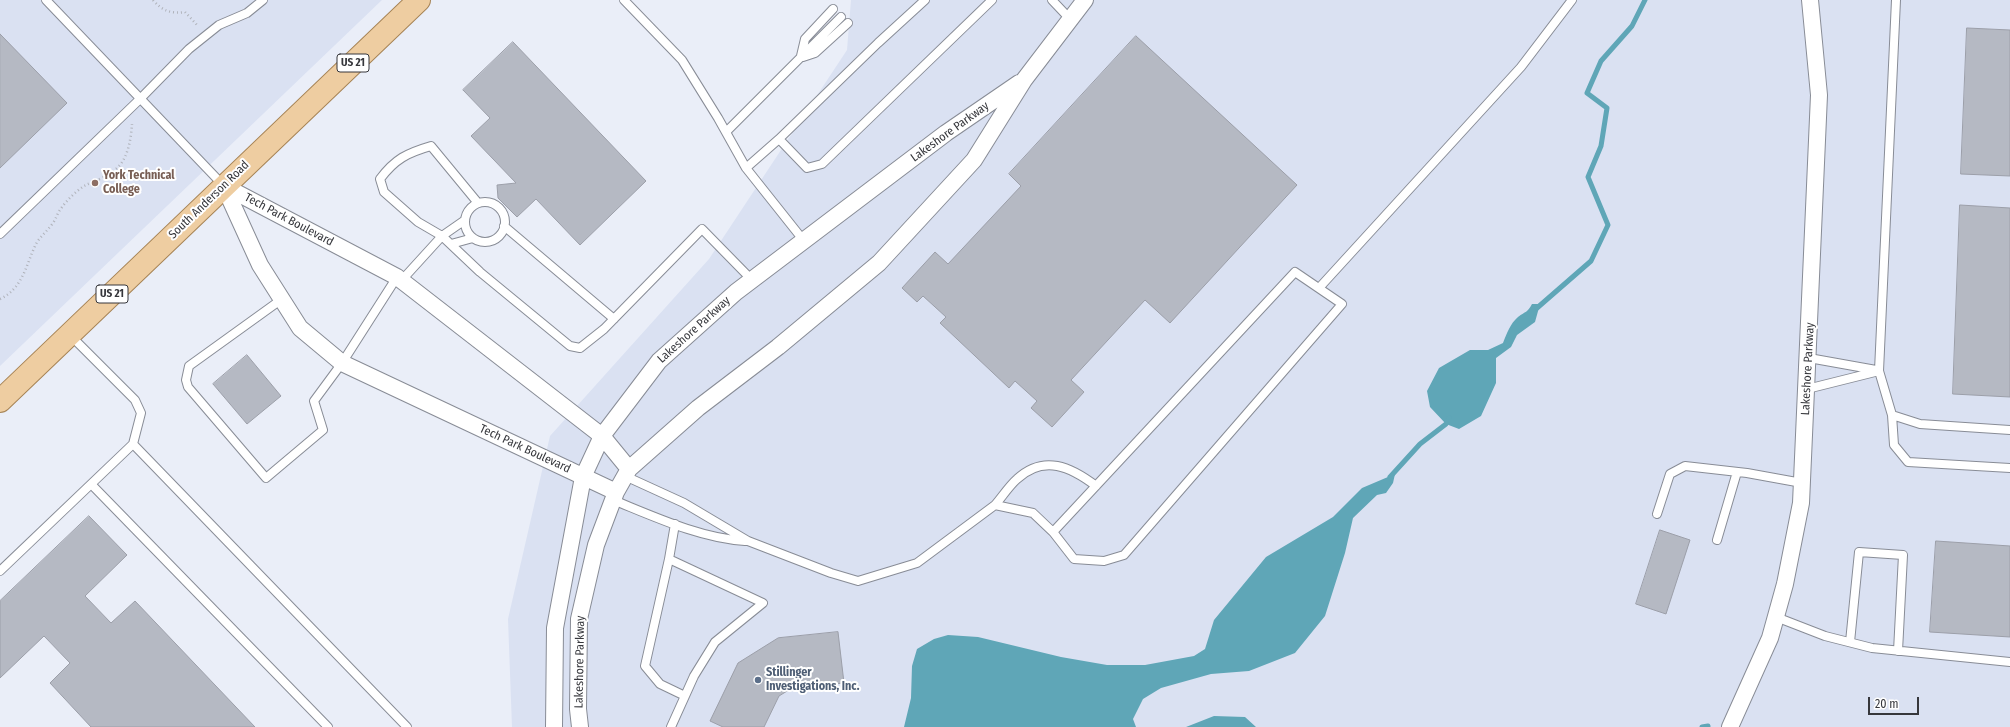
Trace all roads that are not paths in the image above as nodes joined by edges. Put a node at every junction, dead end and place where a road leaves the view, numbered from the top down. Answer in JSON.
{"nodes":[{"id":1,"x":46,"y":0,"type":"edge"},
{"id":2,"x":263,"y":0,"type":"edge"},
{"id":3,"x":419,"y":0,"type":"edge"},
{"id":4,"x":624,"y":0,"type":"edge"},
{"id":5,"x":925,"y":0,"type":"edge"},
{"id":6,"x":992,"y":0,"type":"edge"},
{"id":7,"x":1052,"y":0,"type":"edge"},
{"id":8,"x":1085,"y":0,"type":"edge"},
{"id":9,"x":1572,"y":0,"type":"edge"},
{"id":10,"x":1810,"y":0,"type":"edge"},
{"id":11,"x":1896,"y":0,"type":"edge"},
{"id":12,"x":833,"y":9,"type":"dead end"},
{"id":13,"x":841,"y":17,"type":"dead end"},
{"id":14,"x":1070,"y":18,"type":"junction"},
{"id":15,"x":848,"y":23,"type":"dead end"},
{"id":16,"x":800,"y":58,"type":"junction"},
{"id":17,"x":1024,"y":80,"type":"junction"},
{"id":18,"x":140,"y":99,"type":"junction"},
{"id":19,"x":726,"y":132,"type":"junction"},
{"id":20,"x":779,"y":139,"type":"junction"},
{"id":21,"x":746,"y":168,"type":"junction"},
{"id":22,"x":224,"y":186,"type":"junction"},
{"id":23,"x":478,"y":203,"type":"junction"},
{"id":24,"x":465,"y":220,"type":"junction"},
{"id":25,"x":504,"y":226,"type":"junction"},
{"id":26,"x":0,"y":234,"type":"edge"},
{"id":27,"x":442,"y":236,"type":"junction"},
{"id":28,"x":473,"y":238,"type":"junction"},
{"id":29,"x":804,"y":241,"type":"junction"},
{"id":30,"x":451,"y":244,"type":"junction"},
{"id":31,"x":399,"y":279,"type":"junction"},
{"id":32,"x":752,"y":280,"type":"junction"},
{"id":33,"x":1319,"y":288,"type":"junction"},
{"id":34,"x":282,"y":299,"type":"junction"},
{"id":35,"x":614,"y":319,"type":"junction"},
{"id":36,"x":70,"y":334,"type":"junction"},
{"id":37,"x":1809,"y":358,"type":"junction"},
{"id":38,"x":342,"y":363,"type":"junction"},
{"id":39,"x":1879,"y":371,"type":"junction"},
{"id":40,"x":1807,"y":389,"type":"junction"},
{"id":41,"x":0,"y":401,"type":"edge"},
{"id":42,"x":1892,"y":415,"type":"junction"},
{"id":43,"x":2010,"y":430,"type":"edge"},
{"id":44,"x":602,"y":436,"type":"junction"},
{"id":45,"x":133,"y":444,"type":"junction"},
{"id":46,"x":2010,"y":468,"type":"edge"},
{"id":47,"x":1737,"y":472,"type":"junction"},
{"id":48,"x":627,"y":473,"type":"junction"},
{"id":49,"x":583,"y":477,"type":"junction"},
{"id":50,"x":1802,"y":483,"type":"junction"},
{"id":51,"x":91,"y":484,"type":"junction"},
{"id":52,"x":1096,"y":486,"type":"junction"},
{"id":53,"x":614,"y":496,"type":"junction"},
{"id":54,"x":995,"y":505,"type":"junction"},
{"id":55,"x":1657,"y":514,"type":"dead end"},
{"id":56,"x":675,"y":524,"type":"junction"},
{"id":57,"x":1053,"y":532,"type":"junction"},
{"id":58,"x":1717,"y":540,"type":"dead end"},
{"id":59,"x":748,"y":541,"type":"junction"},
{"id":60,"x":669,"y":559,"type":"junction"},
{"id":61,"x":0,"y":570,"type":"edge"},
{"id":62,"x":1776,"y":617,"type":"junction"},
{"id":63,"x":1850,"y":642,"type":"junction"},
{"id":64,"x":1898,"y":651,"type":"junction"},
{"id":65,"x":2010,"y":662,"type":"edge"},
{"id":66,"x":685,"y":696,"type":"junction"},
{"id":67,"x":328,"y":727,"type":"edge"},
{"id":68,"x":407,"y":727,"type":"edge"},
{"id":69,"x":554,"y":727,"type":"edge"},
{"id":70,"x":580,"y":727,"type":"edge"},
{"id":71,"x":670,"y":727,"type":"edge"},
{"id":72,"x":1730,"y":727,"type":"edge"}],
"edges":[{"from":1,"to":18,"type":"lane"},
{"from":2,"to":18,"type":"lane"},
{"from":3,"to":22,"type":"main road","name":"South Anderson Road","number":"US 21"},
{"from":4,"to":19,"type":"lane"},
{"from":5,"to":20,"type":"lane"},
{"from":6,"to":20,"type":"lane"},
{"from":7,"to":14,"type":"lane"},
{"from":8,"to":14,"type":"street","name":"Lakeshore Parkway"},
{"from":9,"to":33,"type":"lane"},
{"from":10,"to":37,"type":"street","name":"Lakeshore Parkway"},
{"from":11,"to":39,"type":"lane"},
{"from":12,"to":16,"type":"lane"},
{"from":13,"to":16,"type":"lane"},
{"from":14,"to":17,"type":"street","name":"Lakeshore Parkway"},
{"from":15,"to":16,"type":"lane"},
{"from":16,"to":19,"type":"lane"},
{"from":17,"to":29,"type":"street","name":"Lakeshore Parkway"},
{"from":17,"to":48,"type":"street","name":"Lakeshore Parkway"},
{"from":18,"to":22,"type":"lane"},
{"from":18,"to":26,"type":"lane"},
{"from":19,"to":21,"type":"lane"},
{"from":20,"to":21,"type":"lane"},
{"from":21,"to":29,"type":"lane"},
{"from":22,"to":31,"type":"street","name":"Tech Park Boulevard"},
{"from":22,"to":34,"type":"street","name":"Tech Park Boulevard"},
{"from":22,"to":36,"type":"main road","name":"South Anderson Road","number":"US 21"},
{"from":23,"to":24,"type":"lane"},
{"from":23,"to":25,"type":"lane"},
{"from":23,"to":27,"type":"lane"},
{"from":24,"to":27,"type":"lane"},
{"from":24,"to":28,"type":"lane"},
{"from":25,"to":28,"type":"lane"},
{"from":25,"to":35,"type":"lane"},
{"from":27,"to":30,"type":"lane"},
{"from":27,"to":31,"type":"lane"},
{"from":28,"to":30,"type":"lane"},
{"from":29,"to":32,"type":"street","name":"Lakeshore Parkway"},
{"from":30,"to":35,"type":"lane"},
{"from":31,"to":38,"type":"lane"},
{"from":31,"to":44,"type":"street","name":"Tech Park Boulevard"},
{"from":32,"to":35,"type":"lane"},
{"from":32,"to":44,"type":"street","name":"Lakeshore Parkway"},
{"from":33,"to":52,"type":"lane"},
{"from":33,"to":57,"type":"lane"},
{"from":34,"to":38,"type":"street","name":"Tech Park Boulevard"},
{"from":34,"to":38,"type":"lane"},
{"from":36,"to":41,"type":"main road","name":"South Anderson Road","number":"US 21"},
{"from":36,"to":45,"type":"lane"},
{"from":37,"to":39,"type":"lane"},
{"from":37,"to":40,"type":"street","name":"Lakeshore Parkway"},
{"from":38,"to":49,"type":"street","name":"Tech Park Boulevard"},
{"from":39,"to":40,"type":"lane"},
{"from":39,"to":42,"type":"lane"},
{"from":40,"to":50,"type":"street","name":"Lakeshore Parkway"},
{"from":42,"to":43,"type":"lane"},
{"from":42,"to":46,"type":"lane"},
{"from":44,"to":48,"type":"street","name":"Tech Park Boulevard"},
{"from":44,"to":49,"type":"street","name":"Lakeshore Parkway"},
{"from":45,"to":51,"type":"lane"},
{"from":45,"to":68,"type":"lane"},
{"from":47,"to":50,"type":"lane"},
{"from":47,"to":55,"type":"lane"},
{"from":47,"to":58,"type":"lane"},
{"from":48,"to":53,"type":"street","name":"Lakeshore Parkway"},
{"from":48,"to":59,"type":"lane"},
{"from":49,"to":53,"type":"street","name":"Tech Park Boulevard"},
{"from":49,"to":69,"type":"street","name":"Lakeshore Parkway"},
{"from":50,"to":62,"type":"street","name":"Lakeshore Parkway"},
{"from":51,"to":61,"type":"lane"},
{"from":51,"to":67,"type":"lane"},
{"from":52,"to":54,"type":"lane"},
{"from":52,"to":57,"type":"lane"},
{"from":53,"to":56,"type":"lane"},
{"from":53,"to":70,"type":"street","name":"Lakeshore Parkway"},
{"from":54,"to":57,"type":"lane"},
{"from":54,"to":59,"type":"lane"},
{"from":56,"to":59,"type":"lane"},
{"from":56,"to":60,"type":"lane"},
{"from":60,"to":66,"type":"lane"},
{"from":60,"to":66,"type":"lane"},
{"from":62,"to":63,"type":"lane"},
{"from":62,"to":72,"type":"street","name":"Lakeshore Parkway"},
{"from":63,"to":64,"type":"lane"},
{"from":63,"to":64,"type":"lane"},
{"from":64,"to":65,"type":"lane"},
{"from":66,"to":71,"type":"lane"}]}
